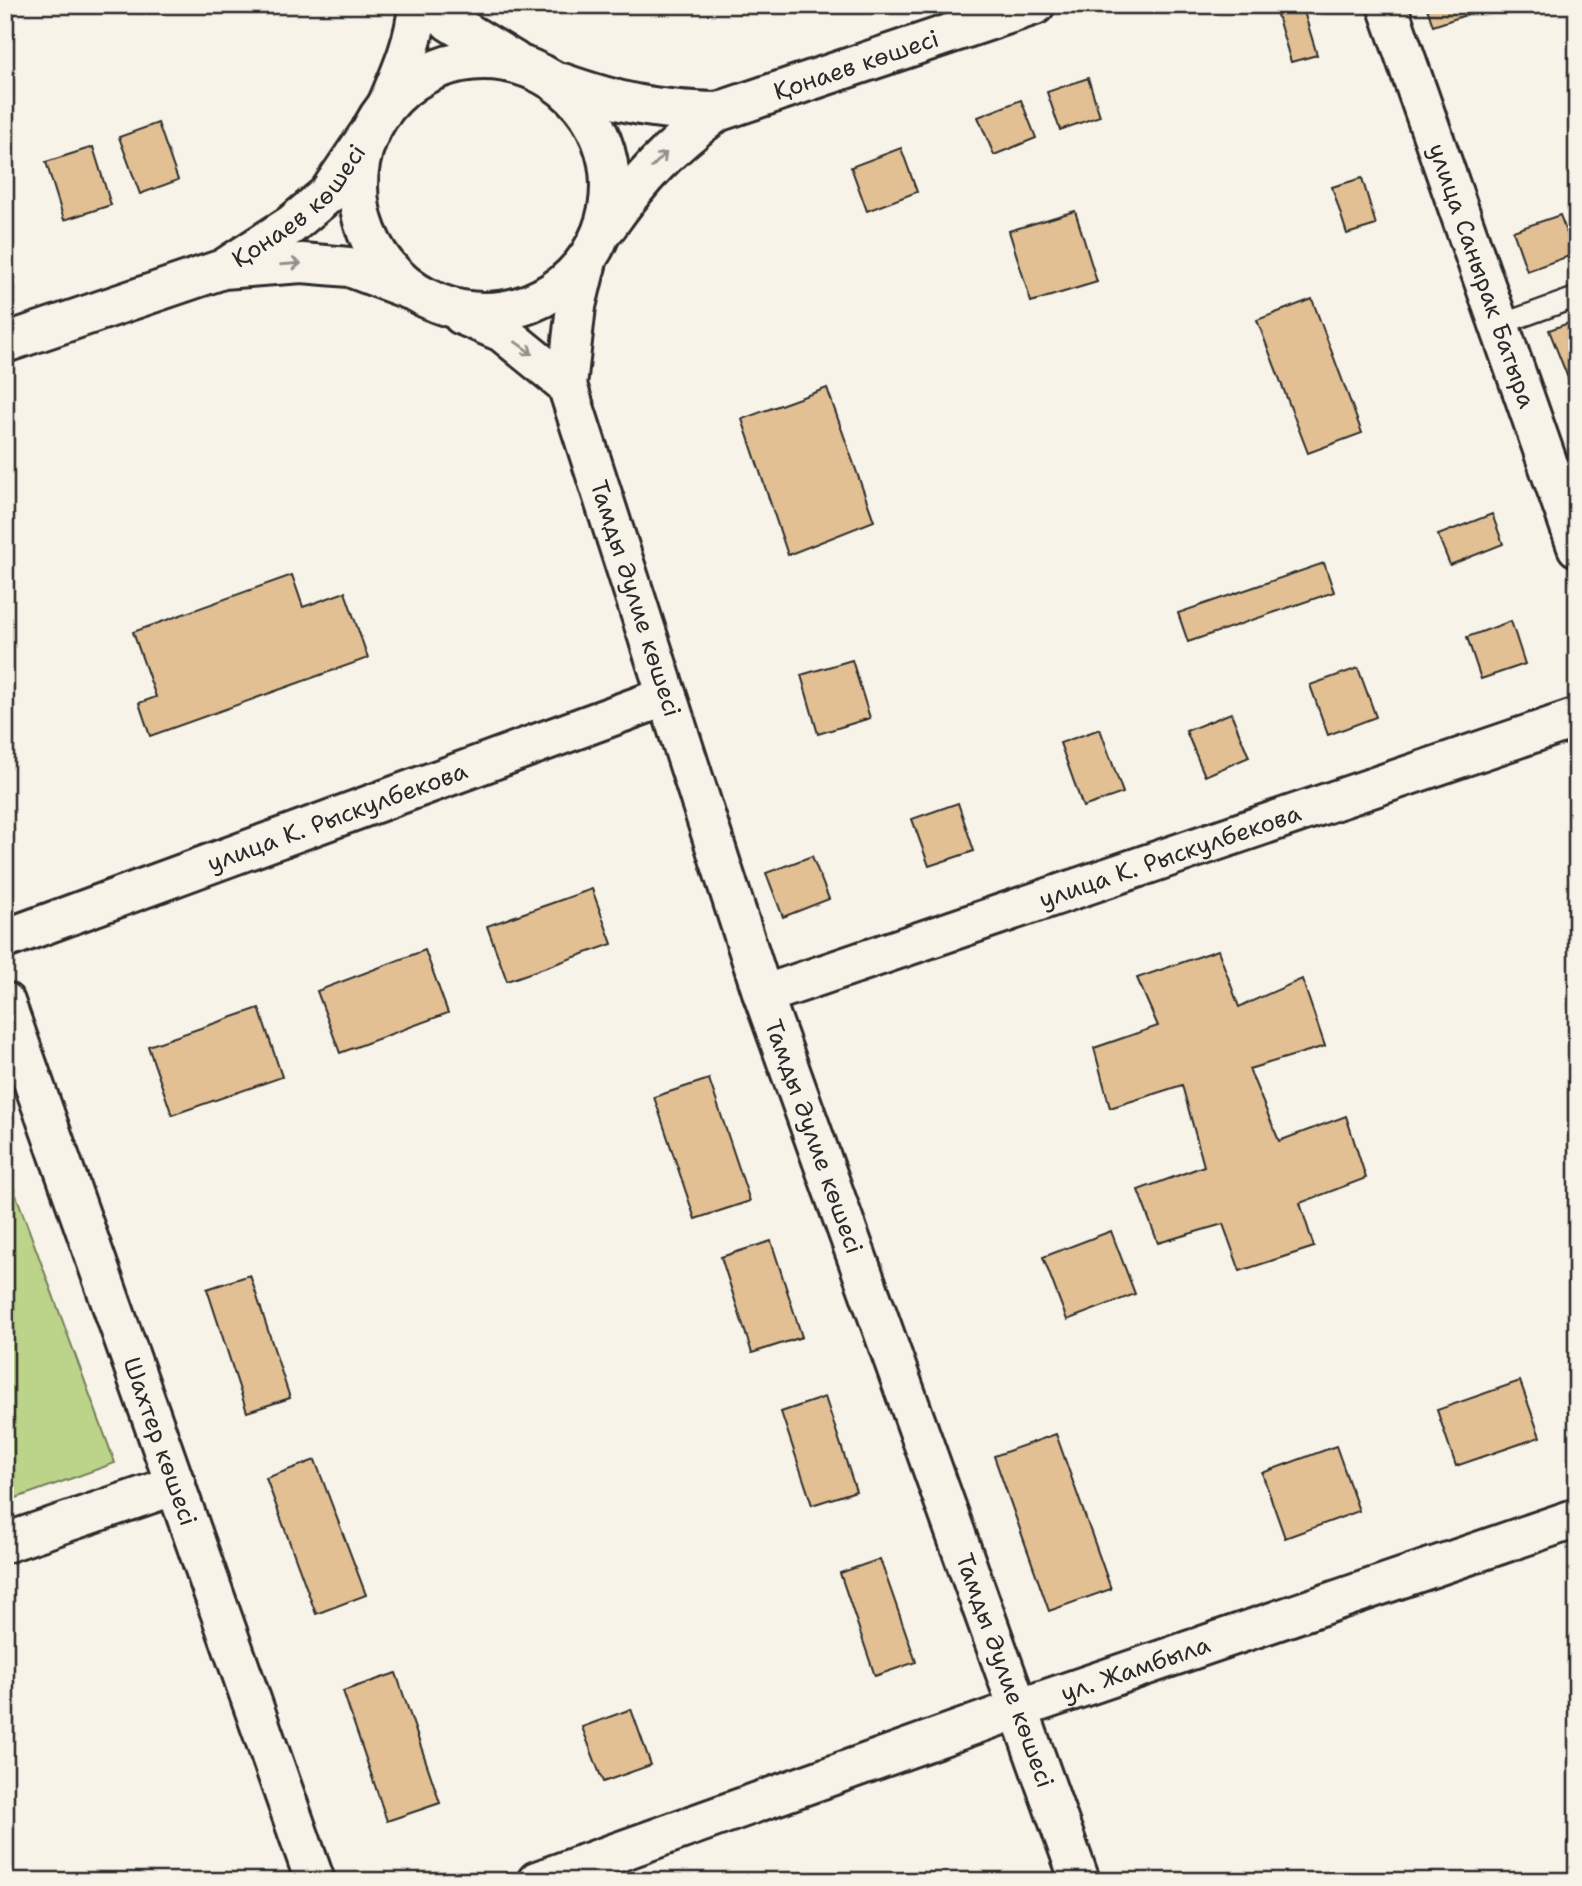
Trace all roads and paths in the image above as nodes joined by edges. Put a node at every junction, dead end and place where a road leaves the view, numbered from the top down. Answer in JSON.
{"nodes":[{"id":1,"x":418,"y":5,"type":"edge"},
{"id":2,"x":433,"y":5,"type":"edge"},
{"id":3,"x":1035,"y":5,"type":"edge"},
{"id":4,"x":1387,"y":5,"type":"edge"},
{"id":5,"x":538,"y":73,"type":"junction"},
{"id":6,"x":717,"y":112,"type":"junction"},
{"id":7,"x":377,"y":121,"type":"junction"},
{"id":8,"x":595,"y":247,"type":"junction"},
{"id":9,"x":223,"y":269,"type":"junction"},
{"id":10,"x":1577,"y":297,"type":"edge"},
{"id":11,"x":427,"y":299,"type":"junction"},
{"id":12,"x":1499,"y":325,"type":"junction"},
{"id":13,"x":5,"y":343,"type":"edge"},
{"id":14,"x":567,"y":385,"type":"junction"},
{"id":15,"x":1577,"y":547,"type":"edge"},
{"id":16,"x":667,"y":696,"type":"junction"},
{"id":17,"x":1577,"y":718,"type":"edge"},
{"id":18,"x":5,"y":939,"type":"edge"},
{"id":19,"x":763,"y":995,"type":"junction"},
{"id":20,"x":5,"y":1002,"type":"edge"},
{"id":21,"x":176,"y":1485,"type":"junction"},
{"id":22,"x":1577,"y":1518,"type":"edge"},
{"id":23,"x":5,"y":1543,"type":"edge"},
{"id":24,"x":1018,"y":1709,"type":"junction"},
{"id":25,"x":316,"y":1881,"type":"edge"},
{"id":26,"x":537,"y":1881,"type":"edge"},
{"id":27,"x":1080,"y":1881,"type":"edge"}],
"edges":[{"from":1,"to":7,"type":"street"},
{"from":2,"to":5,"type":"street"},
{"from":3,"to":6,"type":"street","name":"Қонаев көшесі"},
{"from":4,"to":12,"type":"street","name":"улица Санырак Батыра"},
{"from":5,"to":6,"type":"street","name":"Қонаев көшесі"},
{"from":5,"to":7,"type":"street"},
{"from":5,"to":8,"type":"street"},
{"from":8,"to":6,"type":"street","name":"Қонаев көшесі","one_way":true},
{"from":7,"to":9,"type":"street","name":"Қонаев көшесі"},
{"from":7,"to":11,"type":"street"},
{"from":8,"to":11,"type":"street"},
{"from":8,"to":14,"type":"street"},
{"from":9,"to":11,"type":"street","name":"Қонаев көшесі","one_way":true},
{"from":9,"to":13,"type":"street","name":"Қонаев көшесі"},
{"from":10,"to":12,"type":"lane"},
{"from":11,"to":14,"type":"street","one_way":true},
{"from":12,"to":15,"type":"street","name":"улица Санырак Батыра"},
{"from":14,"to":16,"type":"street","name":"Тамды Әулие көшесі"},
{"from":16,"to":18,"type":"street","name":"улица К. Рыскулбекова"},
{"from":16,"to":19,"type":"street","name":"Тамды Әулие көшесі"},
{"from":17,"to":19,"type":"street","name":"улица К. Рыскулбекова"},
{"from":19,"to":24,"type":"street","name":"Тамды Әулие көшесі"},
{"from":20,"to":21,"type":"street","name":"Шахтер көшесі"},
{"from":21,"to":23,"type":"street"},
{"from":21,"to":25,"type":"street","name":"Шахтер көшесі"},
{"from":22,"to":24,"type":"street","name":"ул. Жамбыла"},
{"from":24,"to":26,"type":"street","name":"ул. Жамбыла"},
{"from":24,"to":27,"type":"street","name":"Тамды Әулие көшесі"}]}
